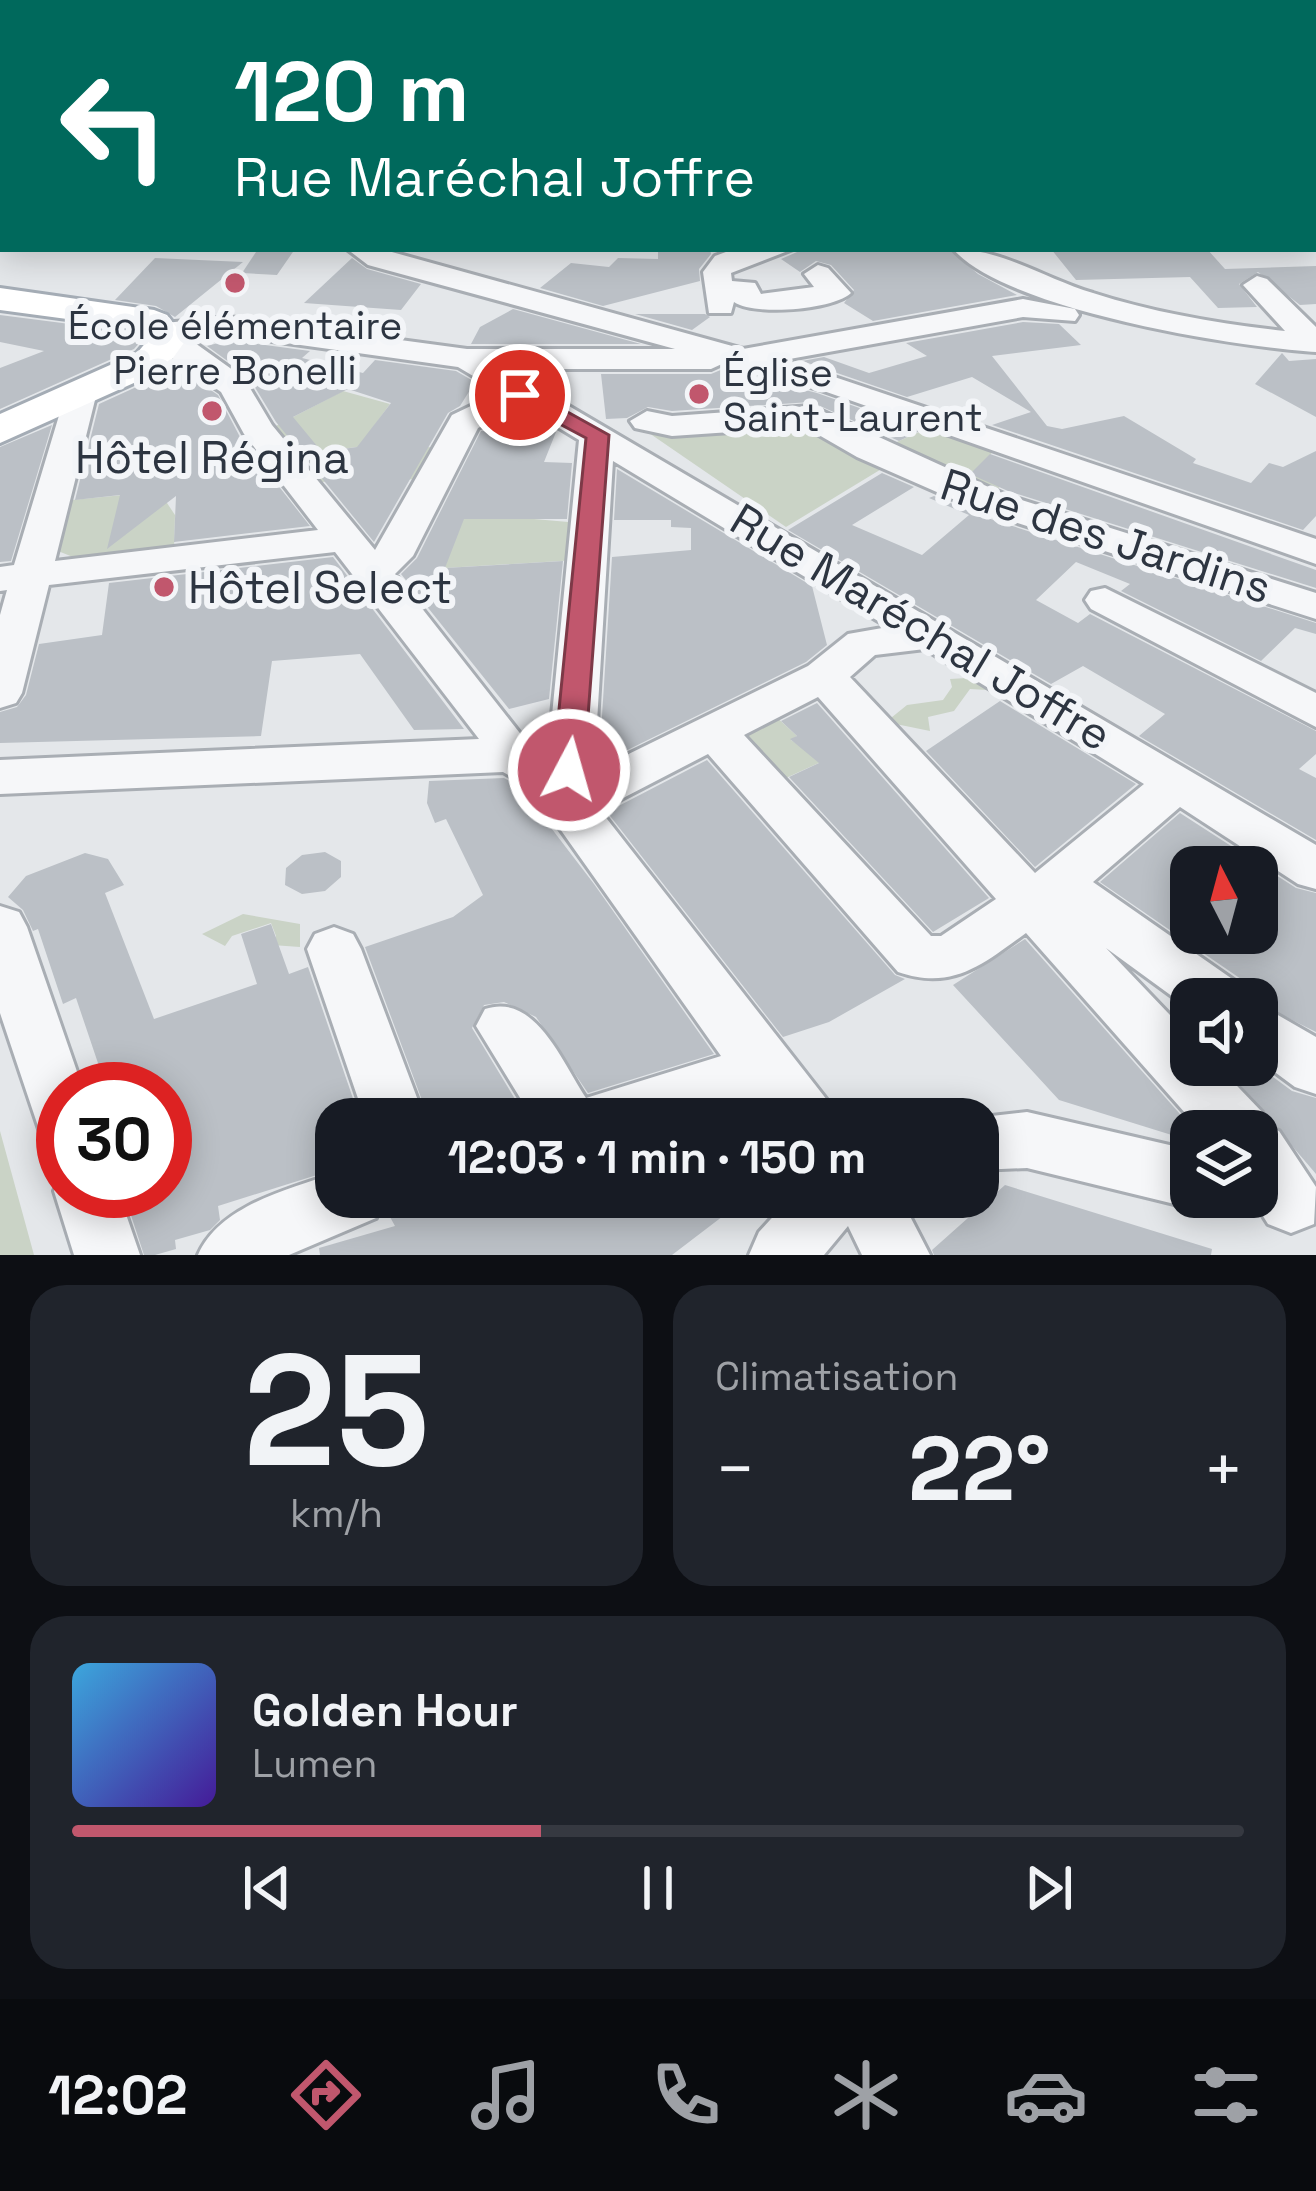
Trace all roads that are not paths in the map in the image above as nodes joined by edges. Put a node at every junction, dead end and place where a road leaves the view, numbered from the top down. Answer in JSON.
{"nodes":[{"id":1,"x":366,"y":252,"type":"edge"},
{"id":2,"x":767,"y":252,"type":"edge"},
{"id":3,"x":975,"y":252,"type":"edge"},
{"id":4,"x":818,"y":274,"type":"dead end"},
{"id":5,"x":1257,"y":285,"type":"dead end"},
{"id":6,"x":718,"y":290,"type":"junction"},
{"id":7,"x":0,"y":299,"type":"edge"},
{"id":8,"x":896,"y":299,"type":"dead end"},
{"id":9,"x":1064,"y":315,"type":"dead end"},
{"id":10,"x":926,"y":321,"type":"junction"},
{"id":11,"x":165,"y":335,"type":"junction"},
{"id":12,"x":735,"y":354,"type":"junction"},
{"id":13,"x":467,"y":359,"type":"junction"},
{"id":14,"x":830,"y":382,"type":"junction"},
{"id":15,"x":520,"y":395,"type":"junction"},
{"id":16,"x":79,"y":396,"type":"junction"},
{"id":17,"x":811,"y":416,"type":"junction"},
{"id":18,"x":647,"y":421,"type":"dead end"},
{"id":19,"x":0,"y":430,"type":"edge"},
{"id":20,"x":597,"y":435,"type":"junction"},
{"id":21,"x":343,"y":539,"type":"junction"},
{"id":22,"x":1316,"y":552,"type":"edge"},
{"id":23,"x":372,"y":572,"type":"junction"},
{"id":24,"x":16,"y":578,"type":"edge"},
{"id":25,"x":1105,"y":600,"type":"dead end"},
{"id":26,"x":1316,"y":607,"type":"edge"},
{"id":27,"x":933,"y":635,"type":"junction"},
{"id":28,"x":824,"y":676,"type":"junction"},
{"id":29,"x":0,"y":694,"type":"edge"},
{"id":30,"x":1316,"y":712,"type":"edge"},
{"id":31,"x":716,"y":734,"type":"junction"},
{"id":32,"x":513,"y":757,"type":"junction"},
{"id":33,"x":0,"y":778,"type":"edge"},
{"id":34,"x":1178,"y":783,"type":"junction"},
{"id":35,"x":568,"y":805,"type":"junction"},
{"id":36,"x":1316,"y":871,"type":"edge"},
{"id":37,"x":1044,"y":894,"type":"junction"},
{"id":38,"x":0,"y":927,"type":"edge"},
{"id":39,"x":334,"y":949,"type":"dead end"},
{"id":40,"x":1183,"y":978,"type":"edge"},
{"id":41,"x":505,"y":1026,"type":"dead end"},
{"id":42,"x":1278,"y":1042,"type":"edge"},
{"id":43,"x":44,"y":1062,"type":"edge"},
{"id":44,"x":763,"y":1069,"type":"junction"},
{"id":45,"x":1316,"y":1069,"type":"edge"},
{"id":46,"x":387,"y":1098,"type":"edge"},
{"id":47,"x":552,"y":1098,"type":"edge"},
{"id":48,"x":671,"y":1098,"type":"edge"},
{"id":49,"x":788,"y":1098,"type":"edge"},
{"id":50,"x":1223,"y":1110,"type":"edge"},
{"id":51,"x":1002,"y":1141,"type":"edge"},
{"id":52,"x":1170,"y":1175,"type":"edge"},
{"id":53,"x":315,"y":1210,"type":"edge"},
{"id":54,"x":95,"y":1218,"type":"edge"},
{"id":55,"x":814,"y":1218,"type":"edge"},
{"id":56,"x":877,"y":1218,"type":"edge"},
{"id":57,"x":107,"y":1255,"type":"edge"},
{"id":58,"x":231,"y":1255,"type":"edge"},
{"id":59,"x":782,"y":1255,"type":"edge"},
{"id":60,"x":897,"y":1255,"type":"edge"}],
"edges":[{"from":1,"to":12,"type":"street"},
{"from":2,"to":6,"type":"street"},
{"from":3,"to":5,"type":"street"},
{"from":4,"to":6,"type":"street"},
{"from":6,"to":12,"type":"street"},
{"from":7,"to":11,"type":"main road"},
{"from":8,"to":10,"type":"street"},
{"from":9,"to":10,"type":"street"},
{"from":10,"to":12,"type":"street"},
{"from":11,"to":13,"type":"street"},
{"from":11,"to":16,"type":"main road"},
{"from":11,"to":21,"type":"street"},
{"from":12,"to":13,"type":"street"},
{"from":12,"to":14,"type":"street"},
{"from":13,"to":15,"type":"street","name":"Rue Maréchal Joffre"},
{"from":14,"to":17,"type":"street"},
{"from":14,"to":22,"type":"street"},
{"from":15,"to":20,"type":"street","name":"Rue Maréchal Joffre"},
{"from":15,"to":23,"type":"street"},
{"from":16,"to":19,"type":"main road"},
{"from":16,"to":24,"type":"street"},
{"from":17,"to":18,"type":"street"},
{"from":17,"to":26,"type":"street","name":"Rue des Jardins"},
{"from":20,"to":27,"type":"street","name":"Rue Maréchal Joffre"},
{"from":20,"to":35,"type":"street"},
{"from":21,"to":23,"type":"street"},
{"from":21,"to":24,"type":"street"},
{"from":23,"to":32,"type":"street"},
{"from":24,"to":29,"type":"street"},
{"from":25,"to":30,"type":"street"},
{"from":27,"to":28,"type":"street"},
{"from":27,"to":34,"type":"street","name":"Rue Maréchal Joffre"},
{"from":28,"to":31,"type":"street"},
{"from":28,"to":37,"type":"street"},
{"from":31,"to":35,"type":"street"},
{"from":31,"to":37,"type":"street"},
{"from":32,"to":33,"type":"street"},
{"from":32,"to":35,"type":"street"},
{"from":34,"to":36,"type":"street","name":"Rue Maréchal Joffre"},
{"from":34,"to":37,"type":"street"},
{"from":35,"to":44,"type":"street"},
{"from":37,"to":40,"type":"street"},
{"from":37,"to":50,"type":"street"},
{"from":38,"to":43,"type":"street"},
{"from":39,"to":46,"type":"street"},
{"from":41,"to":47,"type":"street"},
{"from":42,"to":45,"type":"street"},
{"from":44,"to":48,"type":"street"},
{"from":44,"to":49,"type":"street"},
{"from":51,"to":52,"type":"street"},
{"from":53,"to":58,"type":"street"},
{"from":54,"to":57,"type":"street"},
{"from":55,"to":59,"type":"street"},
{"from":56,"to":60,"type":"street"}]}
